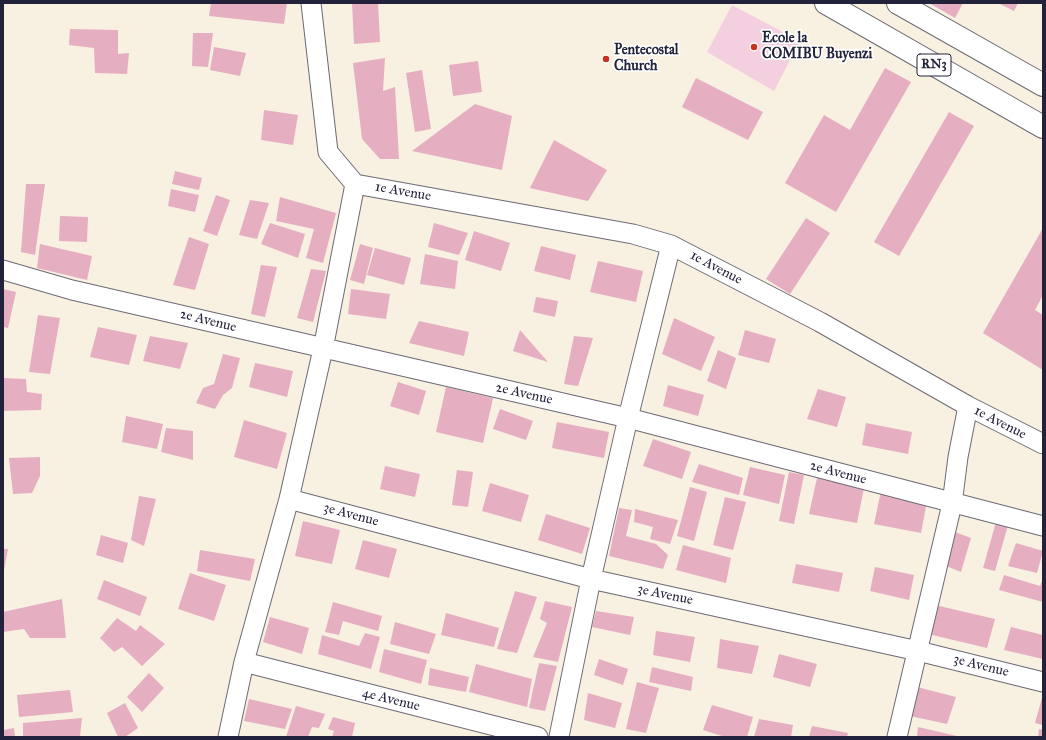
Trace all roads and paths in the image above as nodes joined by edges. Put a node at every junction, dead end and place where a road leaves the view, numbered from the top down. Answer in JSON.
{"nodes":[{"id":1,"x":311,"y":3,"type":"edge"},
{"id":2,"x":826,"y":3,"type":"edge"},
{"id":3,"x":898,"y":3,"type":"edge"},
{"id":4,"x":1043,"y":86,"type":"edge"},
{"id":5,"x":1043,"y":127,"type":"edge"},
{"id":6,"x":355,"y":184,"type":"junction"},
{"id":7,"x":672,"y":245,"type":"junction"},
{"id":8,"x":3,"y":270,"type":"edge"},
{"id":9,"x":323,"y":349,"type":"junction"},
{"id":10,"x":968,"y":406,"type":"junction"},
{"id":11,"x":628,"y":418,"type":"junction"},
{"id":12,"x":1043,"y":444,"type":"edge"},
{"id":13,"x":289,"y":499,"type":"junction"},
{"id":14,"x":952,"y":504,"type":"junction"},
{"id":15,"x":1043,"y":526,"type":"edge"},
{"id":16,"x":591,"y":579,"type":"junction"},
{"id":17,"x":918,"y":651,"type":"junction"},
{"id":18,"x":244,"y":662,"type":"junction"},
{"id":19,"x":1043,"y":682,"type":"edge"},
{"id":20,"x":228,"y":737,"type":"edge"},
{"id":21,"x":538,"y":737,"type":"edge"},
{"id":22,"x":559,"y":737,"type":"edge"},
{"id":23,"x":897,"y":737,"type":"edge"}],
"edges":[{"from":1,"to":6,"type":"street"},
{"from":2,"to":5,"type":"highway","number":"RN3"},
{"from":3,"to":4,"type":"highway","number":"RN3"},
{"from":6,"to":7,"type":"street","name":"1e Avenue"},
{"from":6,"to":9,"type":"street"},
{"from":7,"to":10,"type":"street","name":"1e Avenue"},
{"from":7,"to":11,"type":"street"},
{"from":8,"to":9,"type":"street","name":"2e Avenue"},
{"from":9,"to":11,"type":"street","name":"2e Avenue"},
{"from":9,"to":13,"type":"street"},
{"from":10,"to":12,"type":"street","name":"1e Avenue"},
{"from":10,"to":14,"type":"street"},
{"from":11,"to":14,"type":"street","name":"2e Avenue"},
{"from":11,"to":16,"type":"street"},
{"from":13,"to":16,"type":"street","name":"3e Avenue"},
{"from":13,"to":18,"type":"street"},
{"from":14,"to":15,"type":"street","name":"2e Avenue"},
{"from":14,"to":17,"type":"street"},
{"from":16,"to":17,"type":"street","name":"3e Avenue"},
{"from":16,"to":22,"type":"street"},
{"from":17,"to":19,"type":"street","name":"3e Avenue"},
{"from":17,"to":23,"type":"street"},
{"from":18,"to":20,"type":"street"},
{"from":18,"to":21,"type":"street","name":"4e Avenue"}]}
